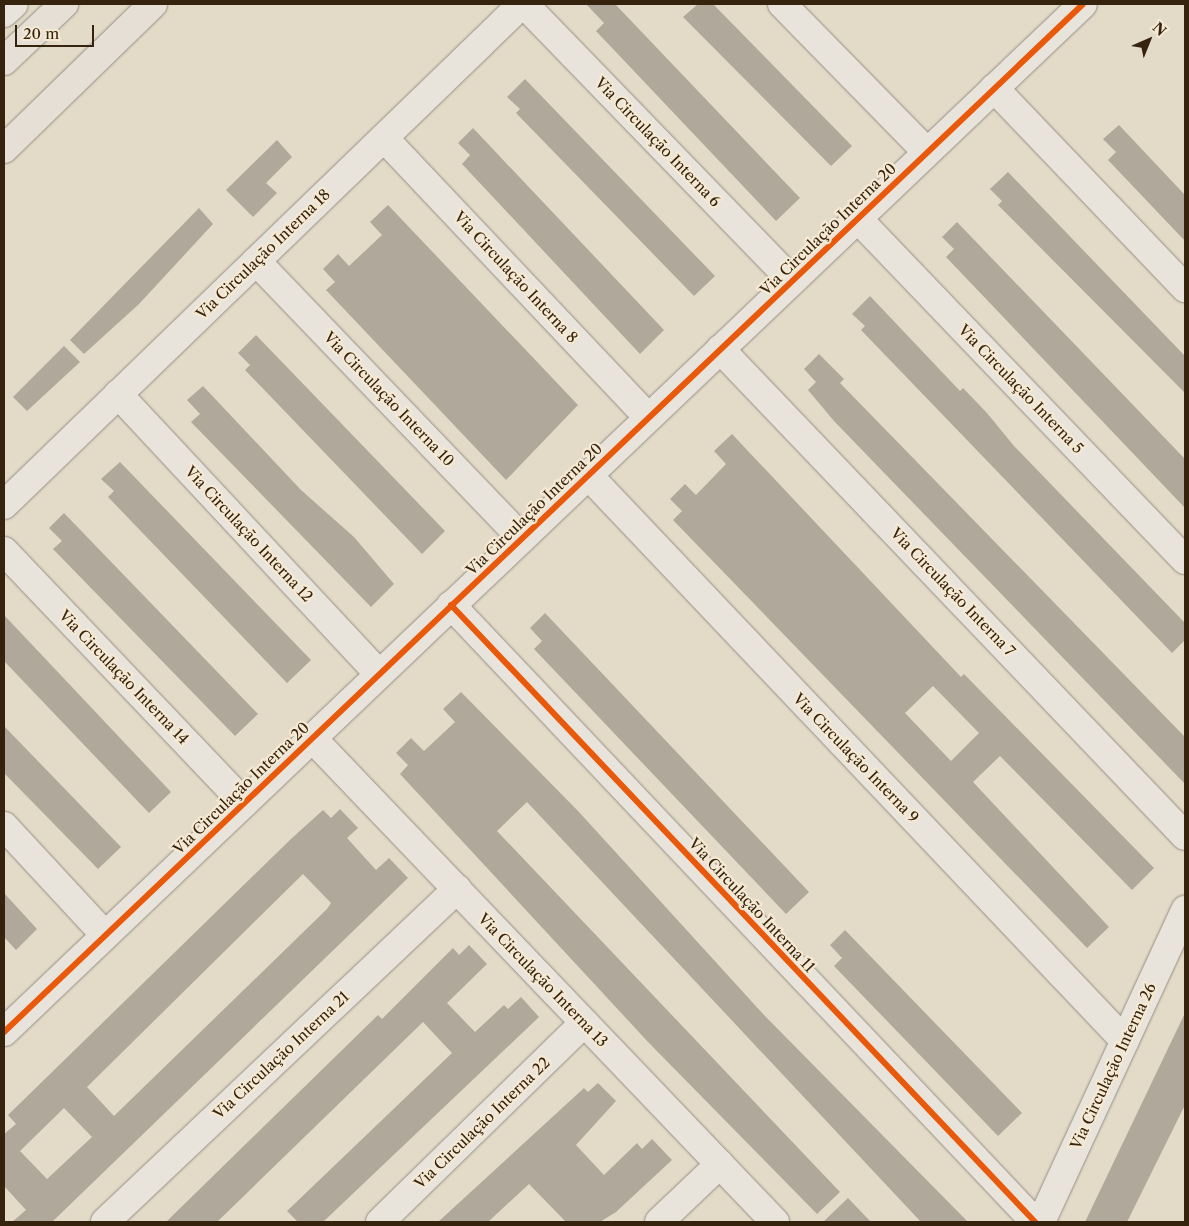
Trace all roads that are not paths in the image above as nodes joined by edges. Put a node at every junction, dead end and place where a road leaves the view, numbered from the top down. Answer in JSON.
{"nodes":[{"id":1,"x":14,"y":4,"type":"edge"},
{"id":2,"x":64,"y":4,"type":"edge"},
{"id":3,"x":153,"y":4,"type":"edge"},
{"id":4,"x":523,"y":4,"type":"edge"},
{"id":5,"x":1083,"y":4,"type":"edge"},
{"id":6,"x":785,"y":5,"type":"edge"},
{"id":7,"x":4,"y":14,"type":"edge"},
{"id":8,"x":4,"y":61,"type":"edge"},
{"id":9,"x":994,"y":88,"type":"junction"},
{"id":10,"x":384,"y":138,"type":"junction"},
{"id":11,"x":4,"y":150,"type":"edge"},
{"id":12,"x":927,"y":152,"type":"junction"},
{"id":13,"x":857,"y":218,"type":"junction"},
{"id":14,"x":256,"y":261,"type":"junction"},
{"id":15,"x":792,"y":280,"type":"junction"},
{"id":16,"x":1185,"y":288,"type":"edge"},
{"id":17,"x":720,"y":349,"type":"junction"},
{"id":18,"x":118,"y":394,"type":"junction"},
{"id":19,"x":648,"y":417,"type":"junction"},
{"id":20,"x":588,"y":475,"type":"junction"},
{"id":21,"x":4,"y":505,"type":"edge"},
{"id":22,"x":522,"y":538,"type":"junction"},
{"id":23,"x":4,"y":551,"type":"edge"},
{"id":24,"x":1185,"y":560,"type":"edge"},
{"id":25,"x":451,"y":606,"type":"junction"},
{"id":26,"x":379,"y":674,"type":"junction"},
{"id":27,"x":312,"y":738,"type":"junction"},
{"id":28,"x":244,"y":802,"type":"junction"},
{"id":29,"x":4,"y":826,"type":"edge"},
{"id":30,"x":1185,"y":836,"type":"edge"},
{"id":31,"x":456,"y":889,"type":"junction"},
{"id":32,"x":1185,"y":910,"type":"edge"},
{"id":33,"x":105,"y":935,"type":"junction"},
{"id":34,"x":584,"y":1023,"type":"junction"},
{"id":35,"x":4,"y":1032,"type":"edge"},
{"id":36,"x":1125,"y":1041,"type":"junction"},
{"id":37,"x":720,"y":1164,"type":"junction"},
{"id":38,"x":105,"y":1222,"type":"edge"},
{"id":39,"x":380,"y":1222,"type":"edge"},
{"id":40,"x":659,"y":1222,"type":"edge"},
{"id":41,"x":774,"y":1222,"type":"edge"},
{"id":42,"x":1035,"y":1222,"type":"edge"},
{"id":43,"x":1041,"y":1222,"type":"edge"}],
"edges":[{"from":1,"to":7,"type":"street"},
{"from":2,"to":8,"type":"main road"},
{"from":3,"to":11,"type":"main road"},
{"from":4,"to":10,"type":"street","name":"Via Circulação Interna 18"},
{"from":4,"to":15,"type":"street","name":"Via Circulação Interna 6"},
{"from":5,"to":9,"type":"street","name":"Via Circulação Interna 20"},
{"from":6,"to":12,"type":"street"},
{"from":9,"to":12,"type":"street","name":"Via Circulação Interna 20"},
{"from":9,"to":16,"type":"street"},
{"from":10,"to":14,"type":"street","name":"Via Circulação Interna 18"},
{"from":10,"to":19,"type":"street","name":"Via Circulação Interna 8"},
{"from":12,"to":13,"type":"street","name":"Via Circulação Interna 20"},
{"from":13,"to":15,"type":"street","name":"Via Circulação Interna 20"},
{"from":13,"to":24,"type":"street","name":"Via Circulação Interna 5"},
{"from":14,"to":18,"type":"street","name":"Via Circulação Interna 18"},
{"from":14,"to":22,"type":"street","name":"Via Circulação Interna 10"},
{"from":15,"to":17,"type":"street","name":"Via Circulação Interna 20"},
{"from":17,"to":19,"type":"street","name":"Via Circulação Interna 20"},
{"from":17,"to":30,"type":"street","name":"Via Circulação Interna 7"},
{"from":18,"to":21,"type":"street","name":"Via Circulação Interna 18"},
{"from":18,"to":26,"type":"street","name":"Via Circulação Interna 12"},
{"from":19,"to":20,"type":"street","name":"Via Circulação Interna 20"},
{"from":20,"to":22,"type":"street","name":"Via Circulação Interna 20"},
{"from":20,"to":36,"type":"street","name":"Via Circulação Interna 9"},
{"from":22,"to":25,"type":"street","name":"Via Circulação Interna 20"},
{"from":23,"to":28,"type":"street","name":"Via Circulação Interna 14"},
{"from":25,"to":26,"type":"street","name":"Via Circulação Interna 20"},
{"from":25,"to":42,"type":"street","name":"Via Circulação Interna 11"},
{"from":26,"to":27,"type":"street","name":"Via Circulação Interna 20"},
{"from":27,"to":28,"type":"street","name":"Via Circulação Interna 20"},
{"from":27,"to":31,"type":"street","name":"Via Circulação Interna 13"},
{"from":28,"to":33,"type":"street","name":"Via Circulação Interna 20"},
{"from":29,"to":33,"type":"street"},
{"from":31,"to":34,"type":"street","name":"Via Circulação Interna 13"},
{"from":31,"to":38,"type":"street","name":"Via Circulação Interna 21"},
{"from":32,"to":36,"type":"street","name":"Via Circulação Interna 26"},
{"from":33,"to":35,"type":"street","name":"Via Circulação Interna 20"},
{"from":34,"to":37,"type":"street","name":"Via Circulação Interna 13"},
{"from":34,"to":39,"type":"street","name":"Via Circulação Interna 22"},
{"from":36,"to":43,"type":"street","name":"Via Circulação Interna 26"},
{"from":37,"to":40,"type":"street"},
{"from":37,"to":41,"type":"street","name":"Via Circulação Interna 13"}]}
